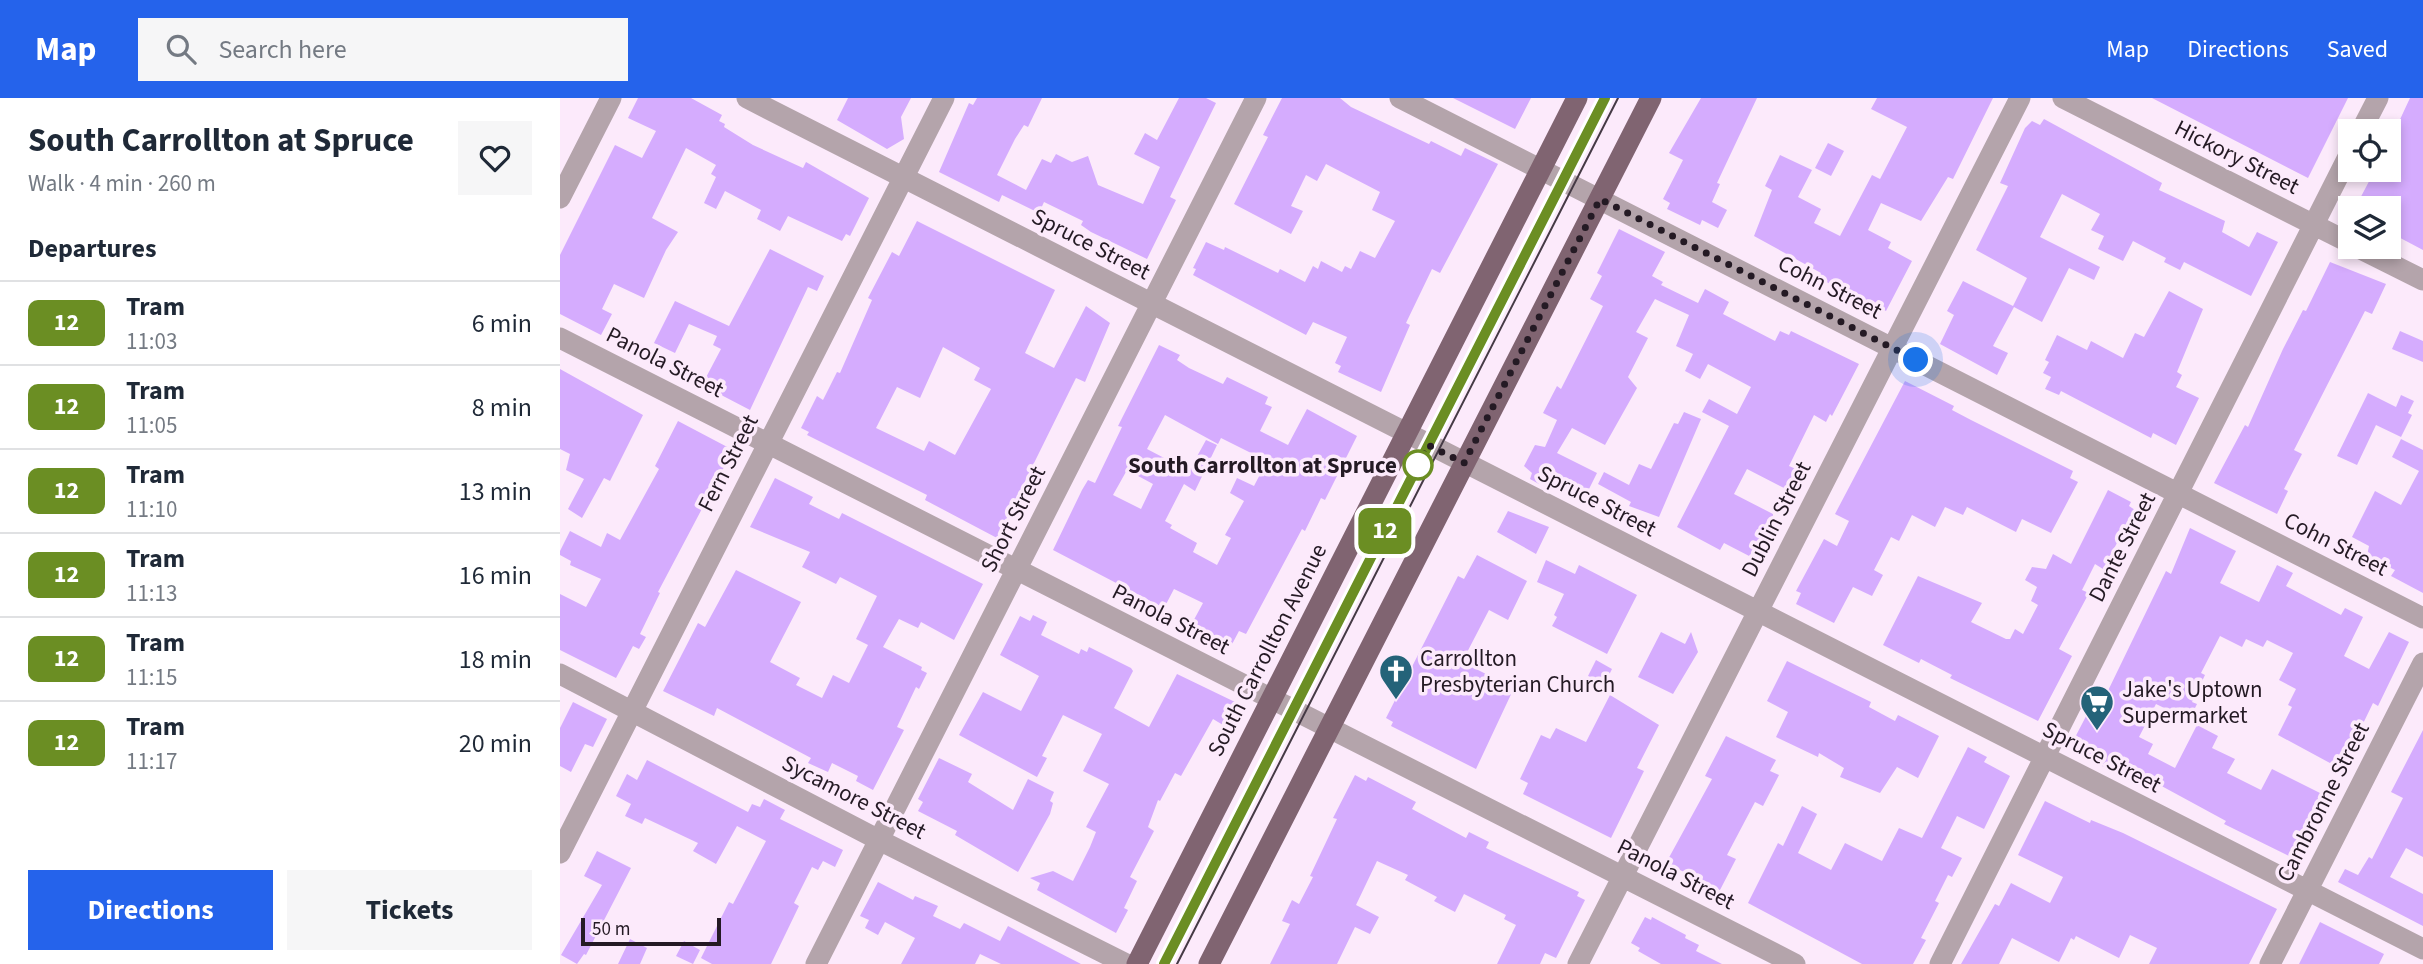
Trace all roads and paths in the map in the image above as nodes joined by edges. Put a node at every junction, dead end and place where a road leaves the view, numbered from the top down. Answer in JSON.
{"nodes":[{"id":1,"x":611,"y":98,"type":"edge"},
{"id":2,"x":747,"y":98,"type":"edge"},
{"id":3,"x":944,"y":98,"type":"edge"},
{"id":4,"x":1256,"y":98,"type":"edge"},
{"id":5,"x":1401,"y":98,"type":"edge"},
{"id":6,"x":1577,"y":98,"type":"edge"},
{"id":7,"x":1651,"y":98,"type":"edge"},
{"id":8,"x":2020,"y":98,"type":"edge"},
{"id":9,"x":2063,"y":98,"type":"edge"},
{"id":10,"x":2378,"y":98,"type":"edge"},
{"id":11,"x":2367,"y":119,"type":"edge"},
{"id":12,"x":1541,"y":170,"type":"junction"},
{"id":13,"x":903,"y":177,"type":"junction"},
{"id":14,"x":2338,"y":177,"type":"edge"},
{"id":15,"x":560,"y":198,"type":"edge"},
{"id":16,"x":1600,"y":199,"type":"junction"},
{"id":17,"x":2314,"y":225,"type":"junction"},
{"id":18,"x":2338,"y":237,"type":"edge"},
{"id":19,"x":2381,"y":259,"type":"edge"},
{"id":20,"x":2423,"y":280,"type":"edge"},
{"id":21,"x":1151,"y":304,"type":"junction"},
{"id":22,"x":560,"y":338,"type":"edge"},
{"id":23,"x":1892,"y":348,"type":"junction"},
{"id":24,"x":1406,"y":434,"type":"junction"},
{"id":25,"x":768,"y":443,"type":"junction"},
{"id":26,"x":1464,"y":463,"type":"junction"},
{"id":27,"x":2178,"y":493,"type":"junction"},
{"id":28,"x":1016,"y":570,"type":"junction"},
{"id":29,"x":1758,"y":612,"type":"junction"},
{"id":30,"x":2423,"y":618,"type":"edge"},
{"id":31,"x":2423,"y":663,"type":"edge"},
{"id":32,"x":560,"y":674,"type":"edge"},
{"id":33,"x":1271,"y":699,"type":"junction"},
{"id":34,"x":632,"y":710,"type":"junction"},
{"id":35,"x":1329,"y":729,"type":"junction"},
{"id":36,"x":2045,"y":758,"type":"junction"},
{"id":37,"x":879,"y":841,"type":"junction"},
{"id":38,"x":560,"y":853,"type":"edge"},
{"id":39,"x":1623,"y":877,"type":"junction"},
{"id":40,"x":2308,"y":891,"type":"junction"},
{"id":41,"x":2423,"y":949,"type":"edge"},
{"id":42,"x":816,"y":964,"type":"edge"},
{"id":43,"x":1126,"y":964,"type":"edge"},
{"id":44,"x":1137,"y":964,"type":"edge"},
{"id":45,"x":1209,"y":964,"type":"edge"},
{"id":46,"x":1578,"y":964,"type":"edge"},
{"id":47,"x":1795,"y":964,"type":"edge"},
{"id":48,"x":1940,"y":964,"type":"edge"},
{"id":49,"x":2270,"y":964,"type":"edge"}],
"edges":[{"from":1,"to":15,"type":"street"},
{"from":2,"to":13,"type":"street","name":"Spruce Street"},
{"from":3,"to":13,"type":"street","name":"Fern Street"},
{"from":4,"to":21,"type":"street","name":"Short Street"},
{"from":5,"to":12,"type":"street","name":"Cohn Street"},
{"from":6,"to":12,"type":"main road","name":"South Carrollton Avenue"},
{"from":7,"to":16,"type":"main road"},
{"from":8,"to":23,"type":"street","name":"Dublin Street"},
{"from":9,"to":17,"type":"street","name":"Hickory Street"},
{"from":10,"to":11,"type":"street"},
{"from":12,"to":16,"type":"street","name":"Cohn Street"},
{"from":12,"to":24,"type":"main road","name":"South Carrollton Avenue"},
{"from":13,"to":21,"type":"street","name":"Spruce Street"},
{"from":13,"to":25,"type":"street","name":"Fern Street"},
{"from":14,"to":17,"type":"street","name":"Dante Street"},
{"from":16,"to":23,"type":"street","name":"Cohn Street"},
{"from":16,"to":26,"type":"main road"},
{"from":17,"to":18,"type":"street","name":"Hickory Street"},
{"from":17,"to":27,"type":"street","name":"Dante Street"},
{"from":19,"to":20,"type":"street"},
{"from":21,"to":24,"type":"street","name":"Spruce Street"},
{"from":21,"to":28,"type":"street","name":"Short Street"},
{"from":22,"to":25,"type":"street","name":"Panola Street"},
{"from":23,"to":27,"type":"street","name":"Cohn Street"},
{"from":23,"to":29,"type":"street","name":"Dublin Street"},
{"from":24,"to":26,"type":"street","name":"Spruce Street"},
{"from":24,"to":33,"type":"main road","name":"South Carrollton Avenue"},
{"from":25,"to":28,"type":"street","name":"Panola Street"},
{"from":25,"to":34,"type":"street","name":"Fern Street"},
{"from":26,"to":29,"type":"street","name":"Spruce Street"},
{"from":26,"to":35,"type":"main road"},
{"from":27,"to":30,"type":"street","name":"Cohn Street"},
{"from":27,"to":36,"type":"street","name":"Dante Street"},
{"from":28,"to":33,"type":"street","name":"Panola Street"},
{"from":28,"to":37,"type":"street","name":"Short Street"},
{"from":29,"to":36,"type":"street","name":"Spruce Street"},
{"from":29,"to":39,"type":"street","name":"Dublin Street"},
{"from":31,"to":40,"type":"street","name":"Cambronne Street"},
{"from":32,"to":34,"type":"street","name":"Sycamore Street"},
{"from":33,"to":35,"type":"street","name":"Panola Street"},
{"from":33,"to":44,"type":"main road","name":"South Carrollton Avenue"},
{"from":34,"to":37,"type":"street","name":"Sycamore Street"},
{"from":34,"to":38,"type":"street","name":"Fern Street"},
{"from":35,"to":39,"type":"street","name":"Panola Street"},
{"from":35,"to":45,"type":"main road"},
{"from":36,"to":40,"type":"street","name":"Spruce Street"},
{"from":36,"to":48,"type":"street","name":"Dante Street"},
{"from":37,"to":42,"type":"street","name":"Short Street"},
{"from":37,"to":43,"type":"street","name":"Sycamore Street"},
{"from":39,"to":46,"type":"street","name":"Dublin Street"},
{"from":39,"to":47,"type":"street","name":"Panola Street"},
{"from":40,"to":41,"type":"street","name":"Spruce Street"},
{"from":40,"to":49,"type":"street","name":"Cambronne Street"}]}
